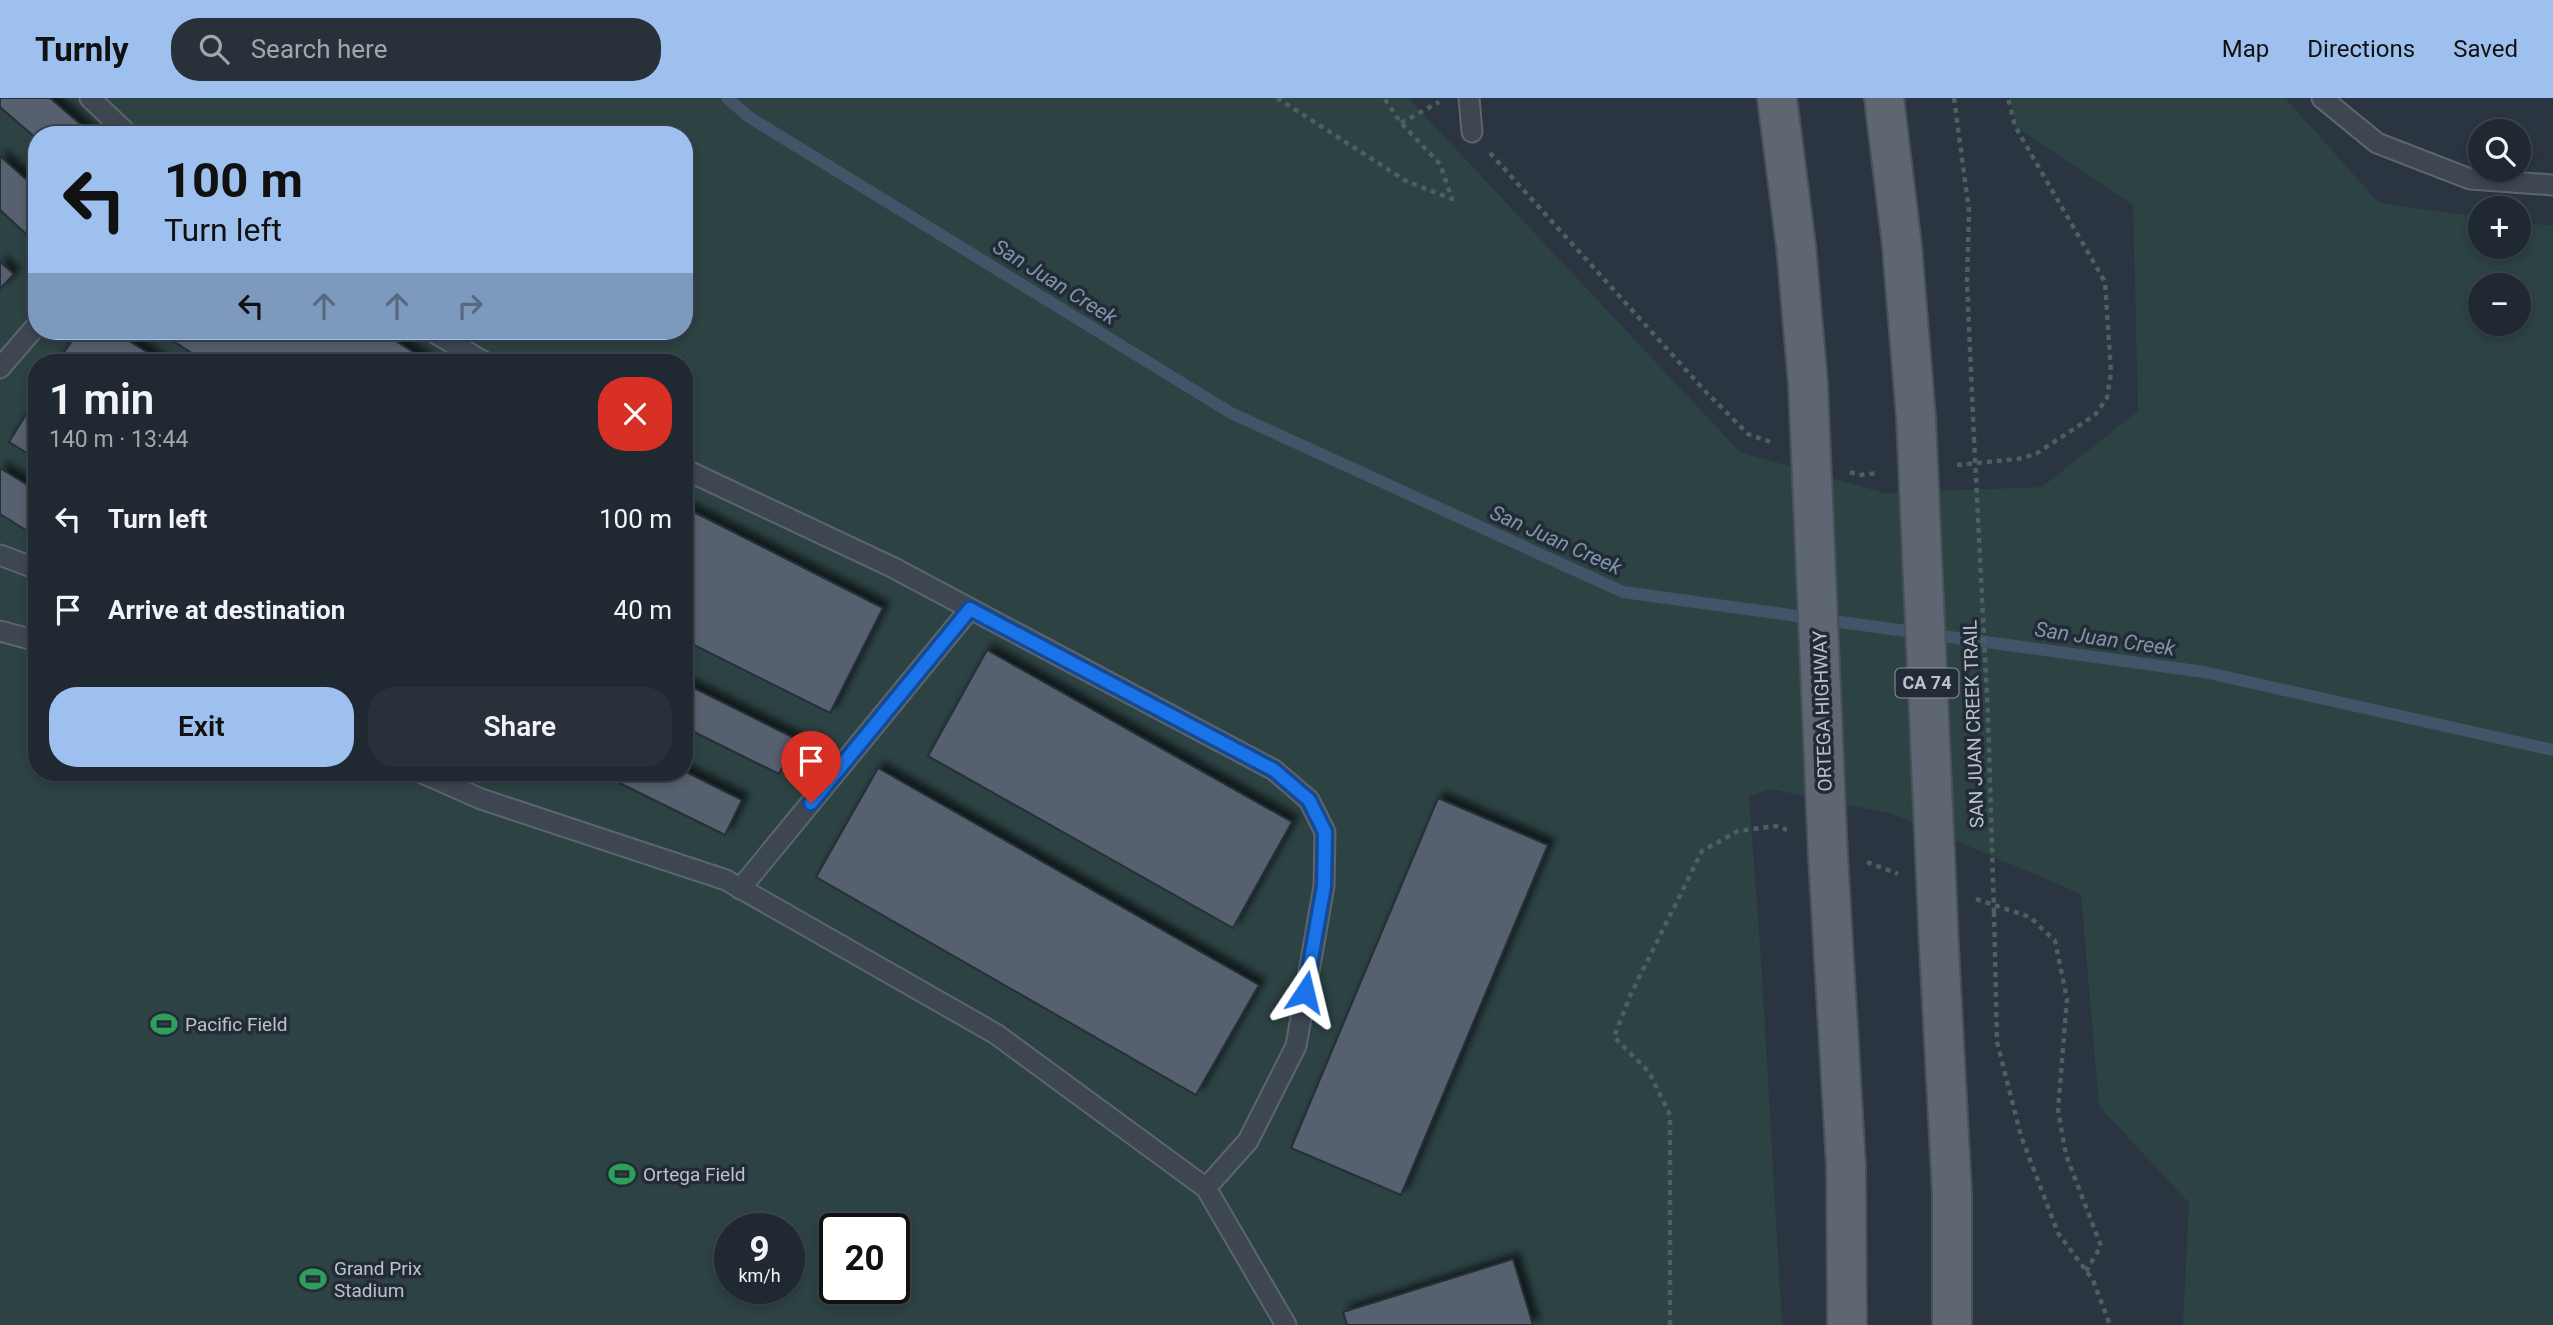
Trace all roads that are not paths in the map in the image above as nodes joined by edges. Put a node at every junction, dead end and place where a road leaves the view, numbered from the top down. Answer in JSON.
{"nodes":[{"id":1,"x":90,"y":98,"type":"edge"},
{"id":2,"x":1469,"y":98,"type":"edge"},
{"id":3,"x":1777,"y":98,"type":"edge"},
{"id":4,"x":1884,"y":98,"type":"edge"},
{"id":5,"x":2322,"y":98,"type":"edge"},
{"id":6,"x":120,"y":126,"type":"edge"},
{"id":7,"x":1472,"y":132,"type":"dead end"},
{"id":8,"x":2553,"y":185,"type":"edge"},
{"id":9,"x":28,"y":335,"type":"edge"},
{"id":10,"x":447,"y":340,"type":"edge"},
{"id":11,"x":471,"y":354,"type":"edge"},
{"id":12,"x":0,"y":368,"type":"edge"},
{"id":13,"x":693,"y":473,"type":"edge"},
{"id":14,"x":0,"y":555,"type":"edge"},
{"id":15,"x":28,"y":566,"type":"edge"},
{"id":16,"x":970,"y":609,"type":"junction"},
{"id":17,"x":0,"y":631,"type":"edge"},
{"id":18,"x":28,"y":639,"type":"edge"},
{"id":19,"x":440,"y":781,"type":"edge"},
{"id":20,"x":740,"y":889,"type":"junction"},
{"id":21,"x":1206,"y":1188,"type":"junction"},
{"id":22,"x":1286,"y":1325,"type":"edge"},
{"id":23,"x":1847,"y":1325,"type":"edge"},
{"id":24,"x":1952,"y":1325,"type":"edge"}],
"edges":[{"from":1,"to":6,"type":"lane"},
{"from":2,"to":7,"type":"lane"},
{"from":3,"to":23,"type":"main road","name":"ORTEGA HIGHWAY","bridge":true},
{"from":4,"to":24,"type":"main road","number":"CA 74","bridge":true},
{"from":5,"to":8,"type":"lane"},
{"from":9,"to":12,"type":"lane"},
{"from":10,"to":11,"type":"lane"},
{"from":13,"to":16,"type":"lane"},
{"from":14,"to":15,"type":"lane"},
{"from":16,"to":20,"type":"lane"},
{"from":16,"to":21,"type":"lane"},
{"from":17,"to":18,"type":"lane"},
{"from":19,"to":20,"type":"lane"},
{"from":20,"to":21,"type":"lane"},
{"from":21,"to":22,"type":"lane"}]}
